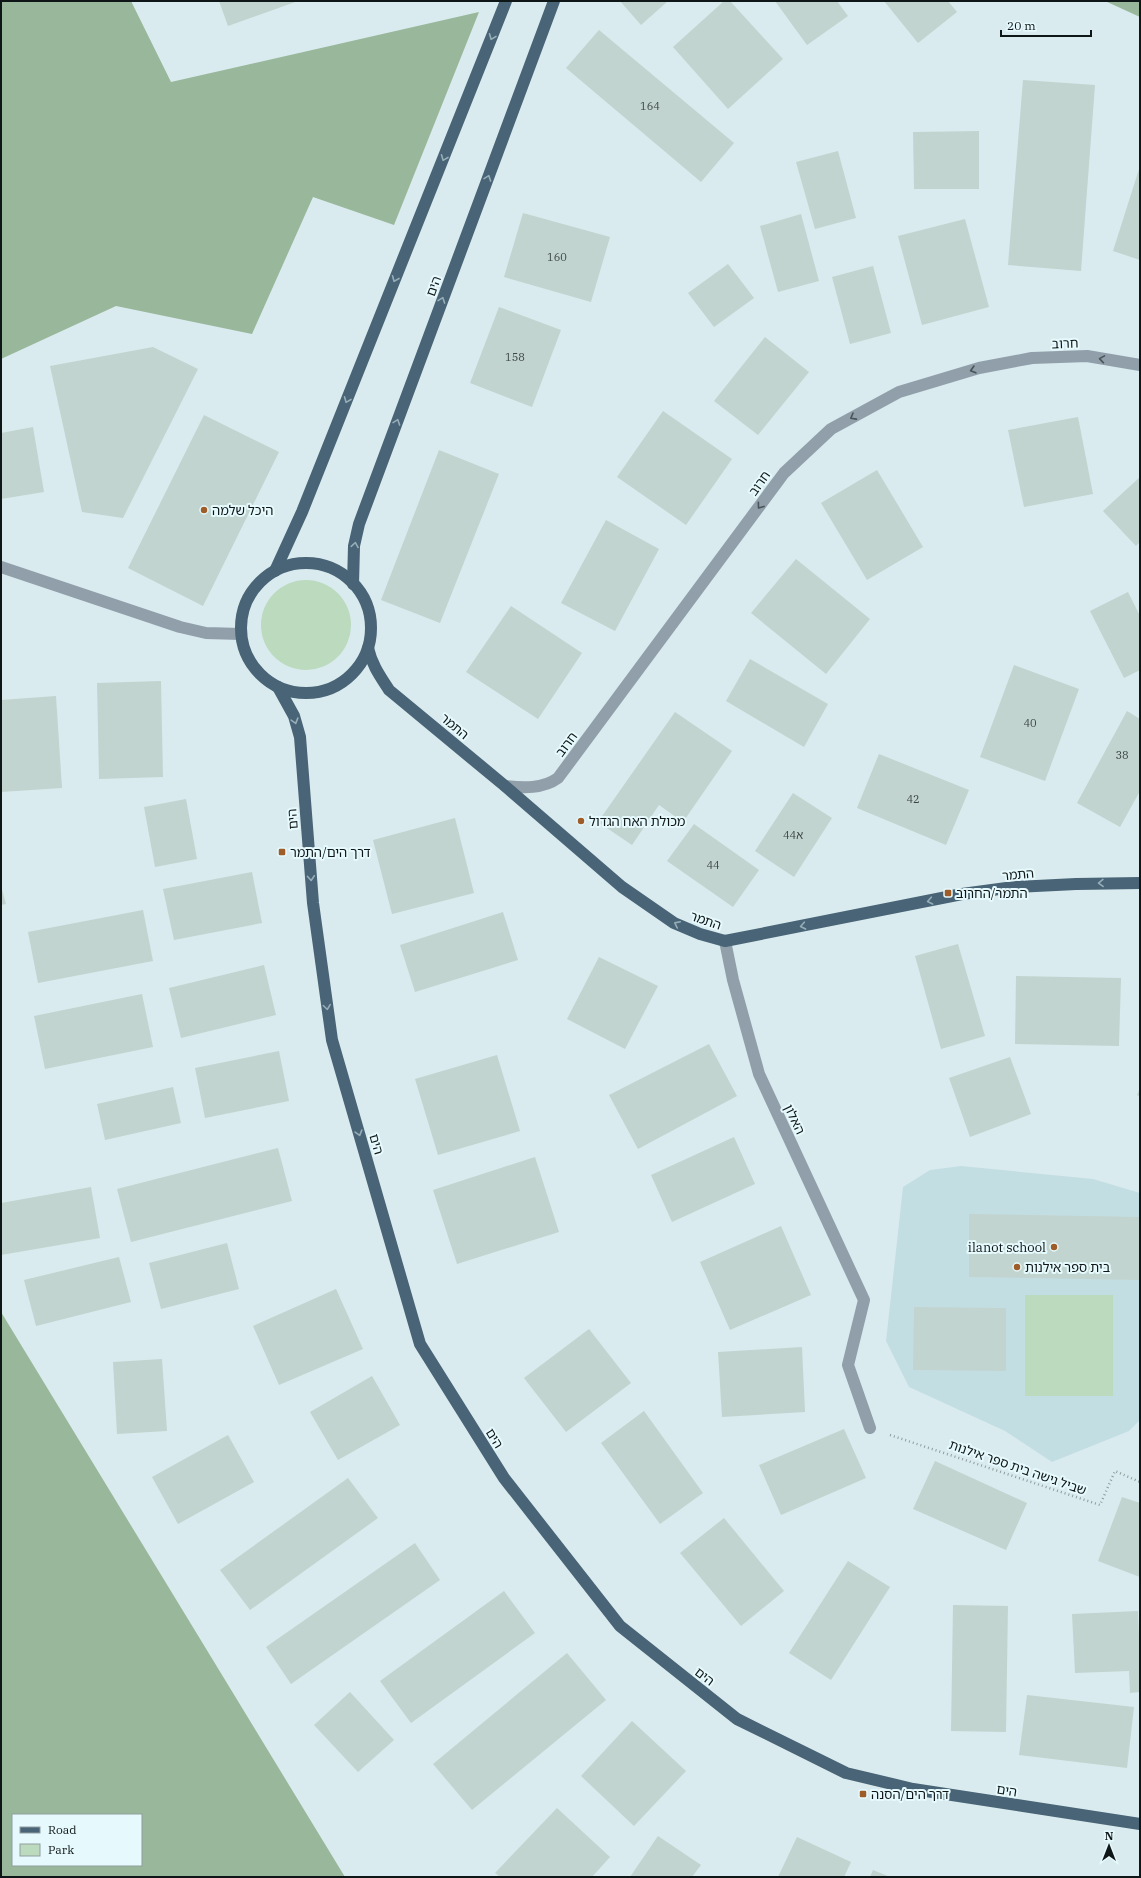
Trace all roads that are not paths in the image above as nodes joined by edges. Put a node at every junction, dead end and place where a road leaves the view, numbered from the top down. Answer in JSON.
{"nodes":[{"id":1,"x":506,"y":1,"type":"edge"},
{"id":2,"x":554,"y":1,"type":"edge"},
{"id":3,"x":1140,"y":365,"type":"edge"},
{"id":4,"x":1,"y":567,"type":"edge"},
{"id":5,"x":275,"y":571,"type":"junction"},
{"id":6,"x":353,"y":584,"type":"junction"},
{"id":7,"x":241,"y":634,"type":"junction"},
{"id":8,"x":368,"y":648,"type":"junction"},
{"id":9,"x":278,"y":687,"type":"junction"},
{"id":10,"x":505,"y":786,"type":"junction"},
{"id":11,"x":1140,"y":883,"type":"edge"},
{"id":12,"x":725,"y":941,"type":"junction"},
{"id":13,"x":870,"y":1428,"type":"road end"},
{"id":14,"x":1140,"y":1824,"type":"edge"}],
"edges":[{"from":1,"to":5,"type":"main road","one_way":true},
{"from":6,"to":2,"type":"main road","name":"הים","one_way":true},
{"from":3,"to":10,"type":"street","name":"חרוב","one_way":true},
{"from":4,"to":7,"type":"street"},
{"from":5,"to":6,"type":"main road"},
{"from":5,"to":7,"type":"main road"},
{"from":6,"to":8,"type":"main road"},
{"from":7,"to":9,"type":"main road"},
{"from":8,"to":9,"type":"main road"},
{"from":8,"to":10,"type":"main road","name":"התמר"},
{"from":9,"to":14,"type":"main road","name":"הים","one_way":true},
{"from":12,"to":10,"type":"main road","name":"התמר","one_way":true},
{"from":11,"to":12,"type":"main road","name":"התמר","one_way":true},
{"from":12,"to":13,"type":"street","name":"האלון"}]}
